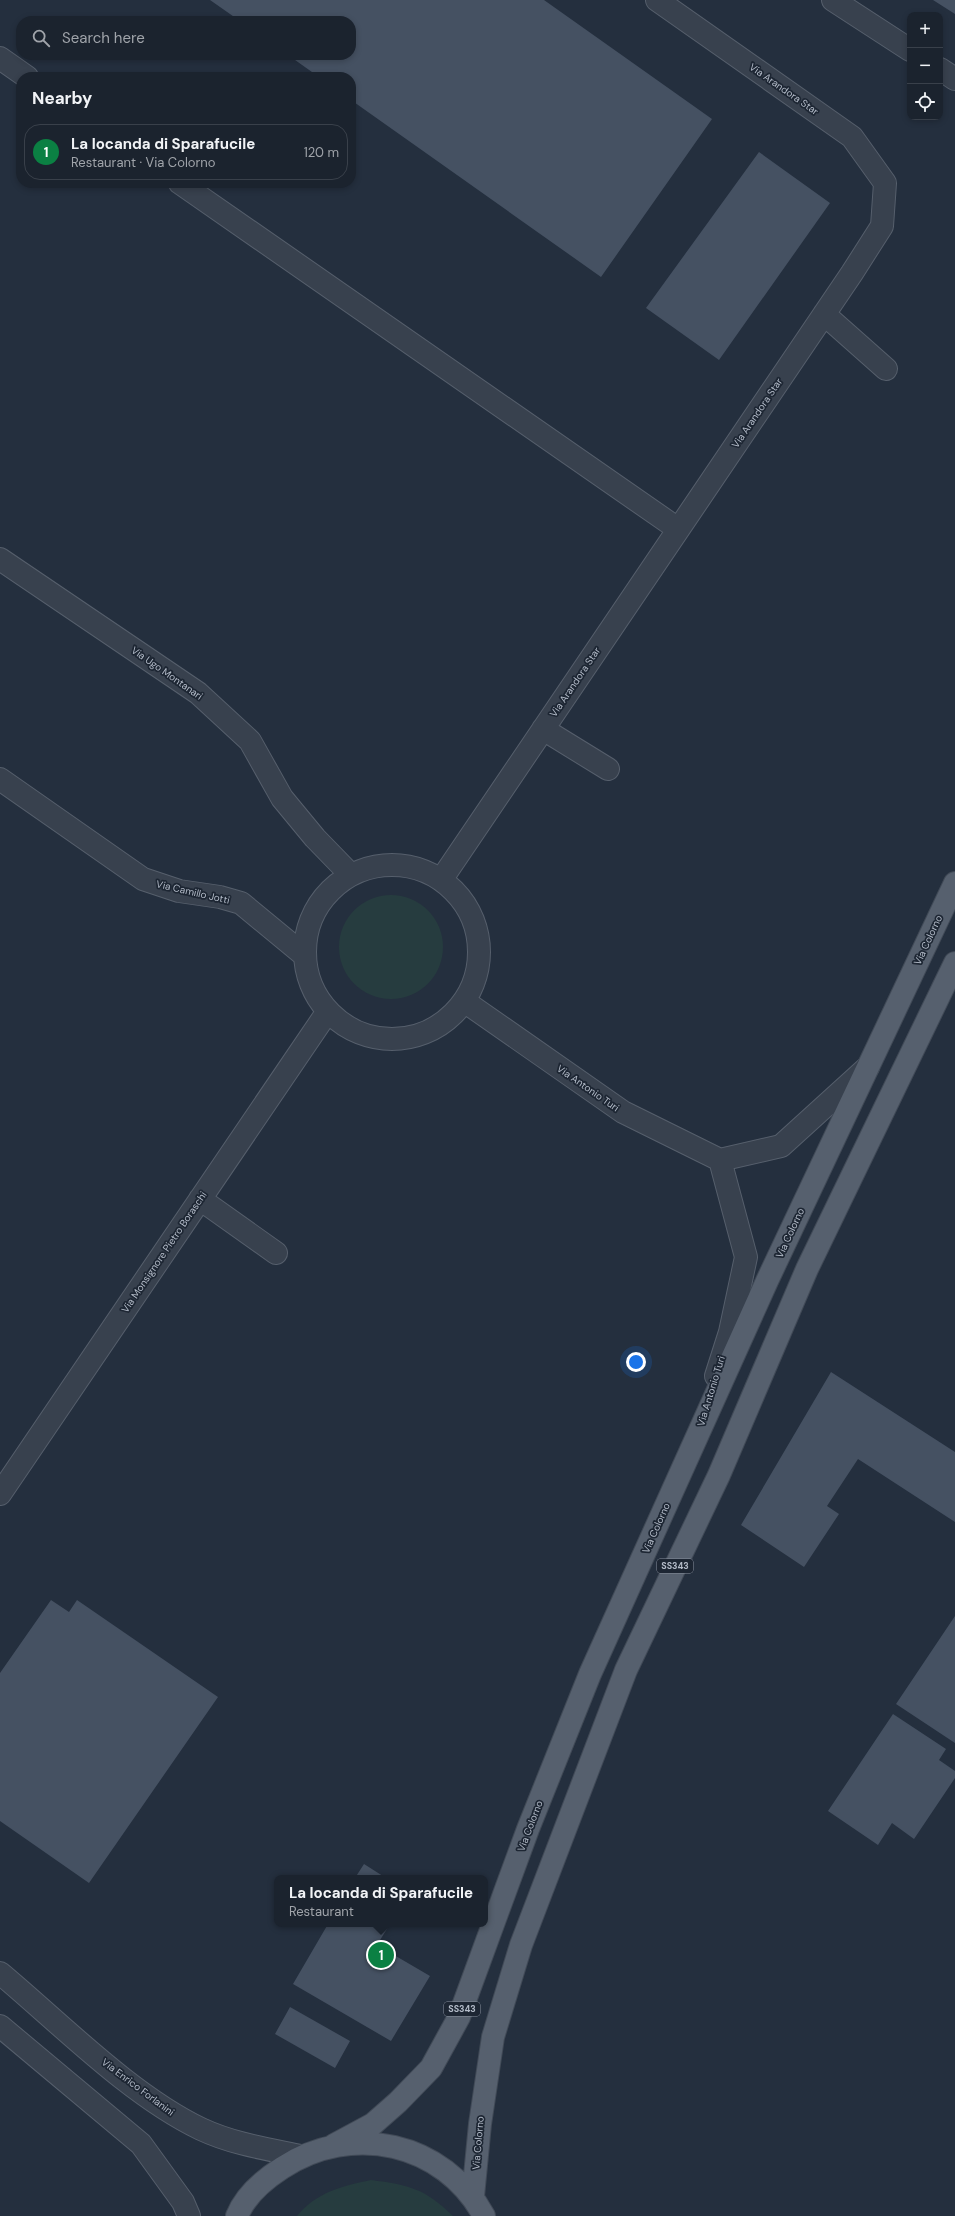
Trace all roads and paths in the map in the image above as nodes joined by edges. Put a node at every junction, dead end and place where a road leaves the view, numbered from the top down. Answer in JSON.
{"nodes":[{"id":1,"x":657,"y":0,"type":"edge"},
{"id":2,"x":833,"y":0,"type":"edge"},
{"id":3,"x":907,"y":48,"type":"edge"},
{"id":4,"x":0,"y":58,"type":"edge"},
{"id":5,"x":943,"y":71,"type":"edge"},
{"id":6,"x":20,"y":72,"type":"edge"},
{"id":7,"x":955,"y":79,"type":"edge"},
{"id":8,"x":187,"y":188,"type":"edge"},
{"id":9,"x":824,"y":314,"type":"junction"},
{"id":10,"x":886,"y":369,"type":"dead end"},
{"id":11,"x":678,"y":529,"type":"junction"},
{"id":12,"x":0,"y":559,"type":"edge"},
{"id":13,"x":543,"y":729,"type":"junction"},
{"id":14,"x":608,"y":769,"type":"dead end"},
{"id":15,"x":0,"y":779,"type":"edge"},
{"id":16,"x":350,"y":874,"type":"junction"},
{"id":17,"x":441,"y":880,"type":"junction"},
{"id":18,"x":955,"y":883,"type":"edge"},
{"id":19,"x":304,"y":955,"type":"junction"},
{"id":20,"x":955,"y":964,"type":"edge"},
{"id":21,"x":464,"y":1001,"type":"junction"},
{"id":22,"x":328,"y":1011,"type":"junction"},
{"id":23,"x":868,"y":1067,"type":"junction"},
{"id":24,"x":720,"y":1160,"type":"junction"},
{"id":25,"x":200,"y":1199,"type":"junction"},
{"id":26,"x":276,"y":1253,"type":"dead end"},
{"id":27,"x":698,"y":1434,"type":"junction"},
{"id":28,"x":0,"y":1494,"type":"edge"},
{"id":29,"x":0,"y":1973,"type":"edge"},
{"id":30,"x":0,"y":2026,"type":"edge"},
{"id":31,"x":334,"y":2145,"type":"junction"},
{"id":32,"x":301,"y":2156,"type":"junction"},
{"id":33,"x":474,"y":2196,"type":"junction"},
{"id":34,"x":189,"y":2216,"type":"edge"},
{"id":35,"x":237,"y":2216,"type":"edge"},
{"id":36,"x":484,"y":2216,"type":"edge"}],
"edges":[{"from":1,"to":9,"type":"street","name":"Via Arandora Star"},
{"from":2,"to":3,"type":"street"},
{"from":4,"to":6,"type":"street"},
{"from":5,"to":7,"type":"street"},
{"from":8,"to":11,"type":"street"},
{"from":9,"to":10,"type":"street"},
{"from":9,"to":11,"type":"street","name":"Via Arandora Star"},
{"from":11,"to":13,"type":"street","name":"Via Arandora Star"},
{"from":12,"to":16,"type":"street","name":"Via Ugo Montanari"},
{"from":13,"to":14,"type":"street"},
{"from":13,"to":17,"type":"street","name":"Via Arandora Star"},
{"from":15,"to":19,"type":"street","name":"Via Camillo Jotti"},
{"from":16,"to":17,"type":"street"},
{"from":16,"to":19,"type":"street"},
{"from":17,"to":21,"type":"street"},
{"from":18,"to":23,"type":"main road","name":"Via Colorno","number":"SS343"},
{"from":19,"to":22,"type":"street"},
{"from":20,"to":33,"type":"main road","name":"Via Colorno","number":"SS343"},
{"from":21,"to":22,"type":"street"},
{"from":21,"to":24,"type":"street","name":"Via Antonio Turi"},
{"from":22,"to":25,"type":"street","name":"Via Monsignore Pietro Boraschi"},
{"from":23,"to":24,"type":"street"},
{"from":23,"to":27,"type":"main road","name":"Via Colorno","number":"SS343"},
{"from":24,"to":27,"type":"street","name":"Via Antonio Turi"},
{"from":25,"to":26,"type":"street"},
{"from":25,"to":28,"type":"street","name":"Via Monsignore Pietro Boraschi"},
{"from":27,"to":31,"type":"main road","name":"Via Colorno","number":"SS343"},
{"from":29,"to":32,"type":"street","name":"Via Enrico Forlanini"},
{"from":30,"to":34,"type":"street"},
{"from":31,"to":32,"type":"main road","name":"Via Colorno","number":"SS343"},
{"from":31,"to":33,"type":"main road","name":"Via Colorno","number":"SS343"},
{"from":32,"to":35,"type":"main road","name":"Via Colorno","number":"SS343"},
{"from":33,"to":36,"type":"main road","name":"Via Colorno","number":"SS343"}]}
